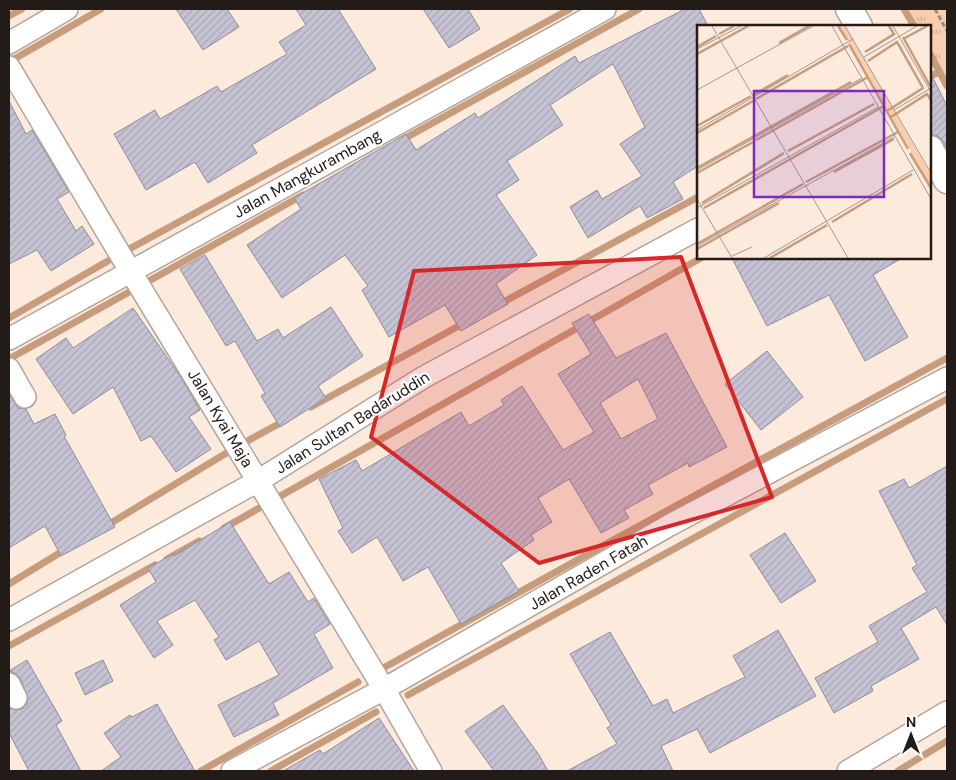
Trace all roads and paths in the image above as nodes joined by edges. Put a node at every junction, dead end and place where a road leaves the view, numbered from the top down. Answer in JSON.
{"nodes":[{"id":1,"x":67,"y":9,"type":"edge"},
{"id":2,"x":606,"y":9,"type":"edge"},
{"id":3,"x":849,"y":9,"type":"edge"},
{"id":4,"x":934,"y":9,"type":"edge"},
{"id":5,"x":859,"y":25,"type":"edge"},
{"id":6,"x":947,"y":31,"type":"edge"},
{"id":7,"x":9,"y":43,"type":"edge"},
{"id":8,"x":9,"y":67,"type":"edge"},
{"id":9,"x":931,"y":151,"type":"edge"},
{"id":10,"x":947,"y":180,"type":"edge"},
{"id":11,"x":697,"y":230,"type":"edge"},
{"id":12,"x":131,"y":271,"type":"junction"},
{"id":13,"x":9,"y":339,"type":"edge"},
{"id":14,"x":9,"y":369,"type":"edge"},
{"id":15,"x":947,"y":378,"type":"edge"},
{"id":16,"x":25,"y":397,"type":"dead end"},
{"id":17,"x":258,"y":481,"type":"junction"},
{"id":18,"x":9,"y":620,"type":"edge"},
{"id":19,"x":384,"y":689,"type":"junction"},
{"id":20,"x":947,"y":712,"type":"edge"},
{"id":21,"x":232,"y":771,"type":"edge"},
{"id":22,"x":431,"y":771,"type":"edge"},
{"id":23,"x":848,"y":771,"type":"edge"}],
"edges":[{"from":1,"to":7,"type":"street"},
{"from":2,"to":12,"type":"street","name":"Jalan Mangkurambang"},
{"from":3,"to":5,"type":"street"},
{"from":4,"to":6,"type":"path"},
{"from":8,"to":12,"type":"street","name":"Jalan Kyai Maja"},
{"from":9,"to":10,"type":"street"},
{"from":11,"to":17,"type":"street","name":"Jalan Sultan Badaruddin"},
{"from":12,"to":13,"type":"street","name":"Jalan Mangkurambang"},
{"from":12,"to":17,"type":"street","name":"Jalan Kyai Maja"},
{"from":14,"to":16,"type":"street"},
{"from":15,"to":19,"type":"street","name":"Jalan Raden Fatah"},
{"from":17,"to":18,"type":"street","name":"Jalan Sultan Badaruddin"},
{"from":17,"to":19,"type":"street","name":"Jalan Kyai Maja"},
{"from":19,"to":21,"type":"street","name":"Jalan Raden Fatah"},
{"from":19,"to":22,"type":"street","name":"Jalan Kyai Maja"},
{"from":20,"to":23,"type":"street"}]}
